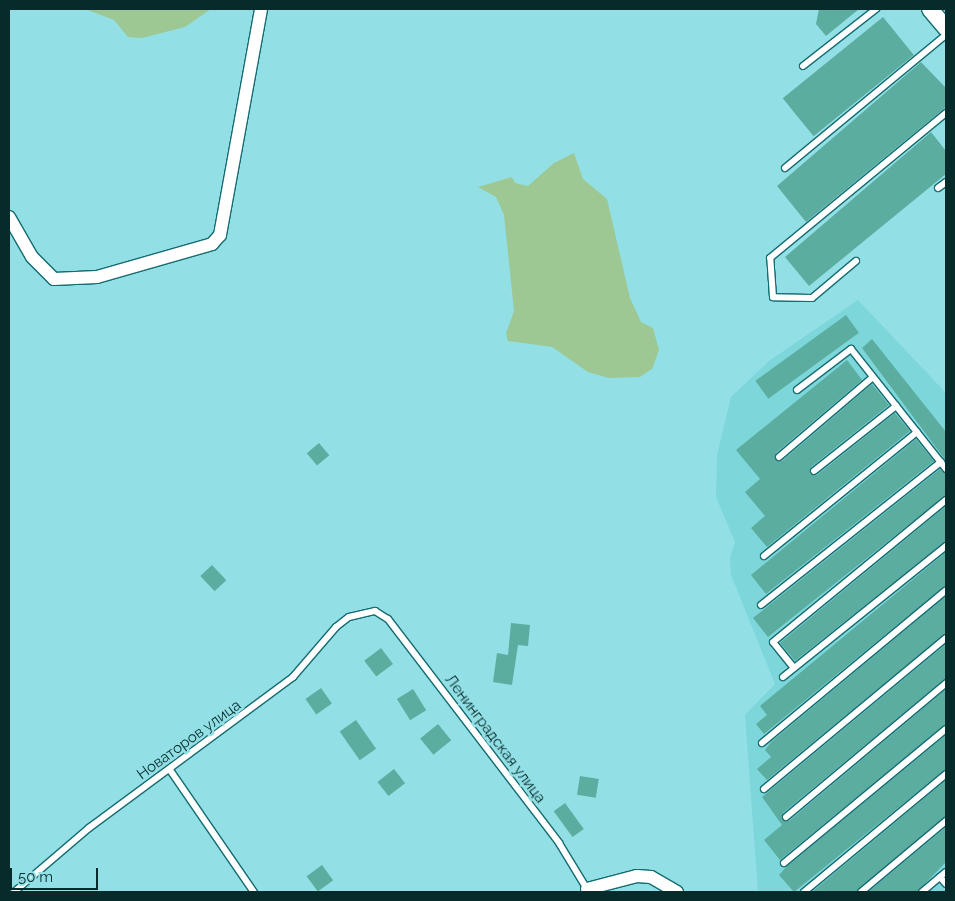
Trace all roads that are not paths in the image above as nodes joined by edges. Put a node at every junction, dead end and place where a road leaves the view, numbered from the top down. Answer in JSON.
{"nodes":[{"id":1,"x":261,"y":9,"type":"edge"},
{"id":2,"x":876,"y":9,"type":"edge"},
{"id":3,"x":930,"y":9,"type":"edge"},
{"id":4,"x":946,"y":28,"type":"edge"},
{"id":5,"x":946,"y":35,"type":"edge"},
{"id":6,"x":803,"y":66,"type":"dead end"},
{"id":7,"x":946,"y":113,"type":"edge"},
{"id":8,"x":785,"y":168,"type":"dead end"},
{"id":9,"x":946,"y":182,"type":"edge"},
{"id":10,"x":938,"y":188,"type":"dead end"},
{"id":11,"x":9,"y":217,"type":"edge"},
{"id":12,"x":856,"y":261,"type":"dead end"},
{"id":13,"x":873,"y":377,"type":"junction"},
{"id":14,"x":797,"y":390,"type":"dead end"},
{"id":15,"x":896,"y":406,"type":"junction"},
{"id":16,"x":917,"y":432,"type":"junction"},
{"id":17,"x":779,"y":457,"type":"dead end"},
{"id":18,"x":941,"y":462,"type":"junction"},
{"id":19,"x":946,"y":469,"type":"edge"},
{"id":20,"x":814,"y":471,"type":"dead end"},
{"id":21,"x":946,"y":500,"type":"edge"},
{"id":22,"x":946,"y":546,"type":"edge"},
{"id":23,"x":764,"y":556,"type":"dead end"},
{"id":24,"x":946,"y":590,"type":"edge"},
{"id":25,"x":761,"y":605,"type":"dead end"},
{"id":26,"x":375,"y":611,"type":"joint"},
{"id":27,"x":946,"y":638,"type":"edge"},
{"id":28,"x":794,"y":668,"type":"junction"},
{"id":29,"x":783,"y":677,"type":"dead end"},
{"id":30,"x":946,"y":683,"type":"edge"},
{"id":31,"x":946,"y":730,"type":"edge"},
{"id":32,"x":762,"y":743,"type":"dead end"},
{"id":33,"x":170,"y":770,"type":"junction"},
{"id":34,"x":946,"y":774,"type":"edge"},
{"id":35,"x":764,"y":789,"type":"dead end"},
{"id":36,"x":786,"y":817,"type":"dead end"},
{"id":37,"x":946,"y":821,"type":"edge"},
{"id":38,"x":784,"y":863,"type":"dead end"},
{"id":39,"x":946,"y":872,"type":"edge"},
{"id":40,"x":940,"y":877,"type":"junction"},
{"id":41,"x":946,"y":884,"type":"edge"},
{"id":42,"x":587,"y":889,"type":"joint"},
{"id":43,"x":14,"y":892,"type":"edge"},
{"id":44,"x":254,"y":892,"type":"edge"},
{"id":45,"x":677,"y":892,"type":"edge"},
{"id":46,"x":804,"y":892,"type":"edge"},
{"id":47,"x":860,"y":892,"type":"edge"},
{"id":48,"x":922,"y":892,"type":"edge"}],
"edges":[{"from":1,"to":11,"type":"street"},
{"from":2,"to":6,"type":"lane"},
{"from":3,"to":4,"type":"street"},
{"from":5,"to":8,"type":"lane"},
{"from":7,"to":12,"type":"lane"},
{"from":9,"to":10,"type":"lane"},
{"from":13,"to":14,"type":"lane"},
{"from":13,"to":15,"type":"lane"},
{"from":13,"to":17,"type":"lane"},
{"from":15,"to":16,"type":"lane"},
{"from":15,"to":20,"type":"lane"},
{"from":16,"to":18,"type":"lane"},
{"from":16,"to":23,"type":"lane"},
{"from":18,"to":19,"type":"lane"},
{"from":18,"to":25,"type":"lane"},
{"from":21,"to":28,"type":"lane"},
{"from":22,"to":28,"type":"lane"},
{"from":24,"to":32,"type":"lane"},
{"from":26,"to":33,"type":"lane","name":"Новаторов улица"},
{"from":26,"to":42,"type":"lane","name":"Ленинградская улица"},
{"from":27,"to":35,"type":"lane"},
{"from":28,"to":29,"type":"lane"},
{"from":30,"to":36,"type":"lane"},
{"from":31,"to":38,"type":"lane"},
{"from":33,"to":43,"type":"lane","name":"Новаторов улица"},
{"from":33,"to":44,"type":"lane"},
{"from":34,"to":46,"type":"lane"},
{"from":37,"to":47,"type":"lane"},
{"from":39,"to":40,"type":"lane"},
{"from":40,"to":41,"type":"lane"},
{"from":40,"to":48,"type":"lane"},
{"from":42,"to":45,"type":"street"}]}
